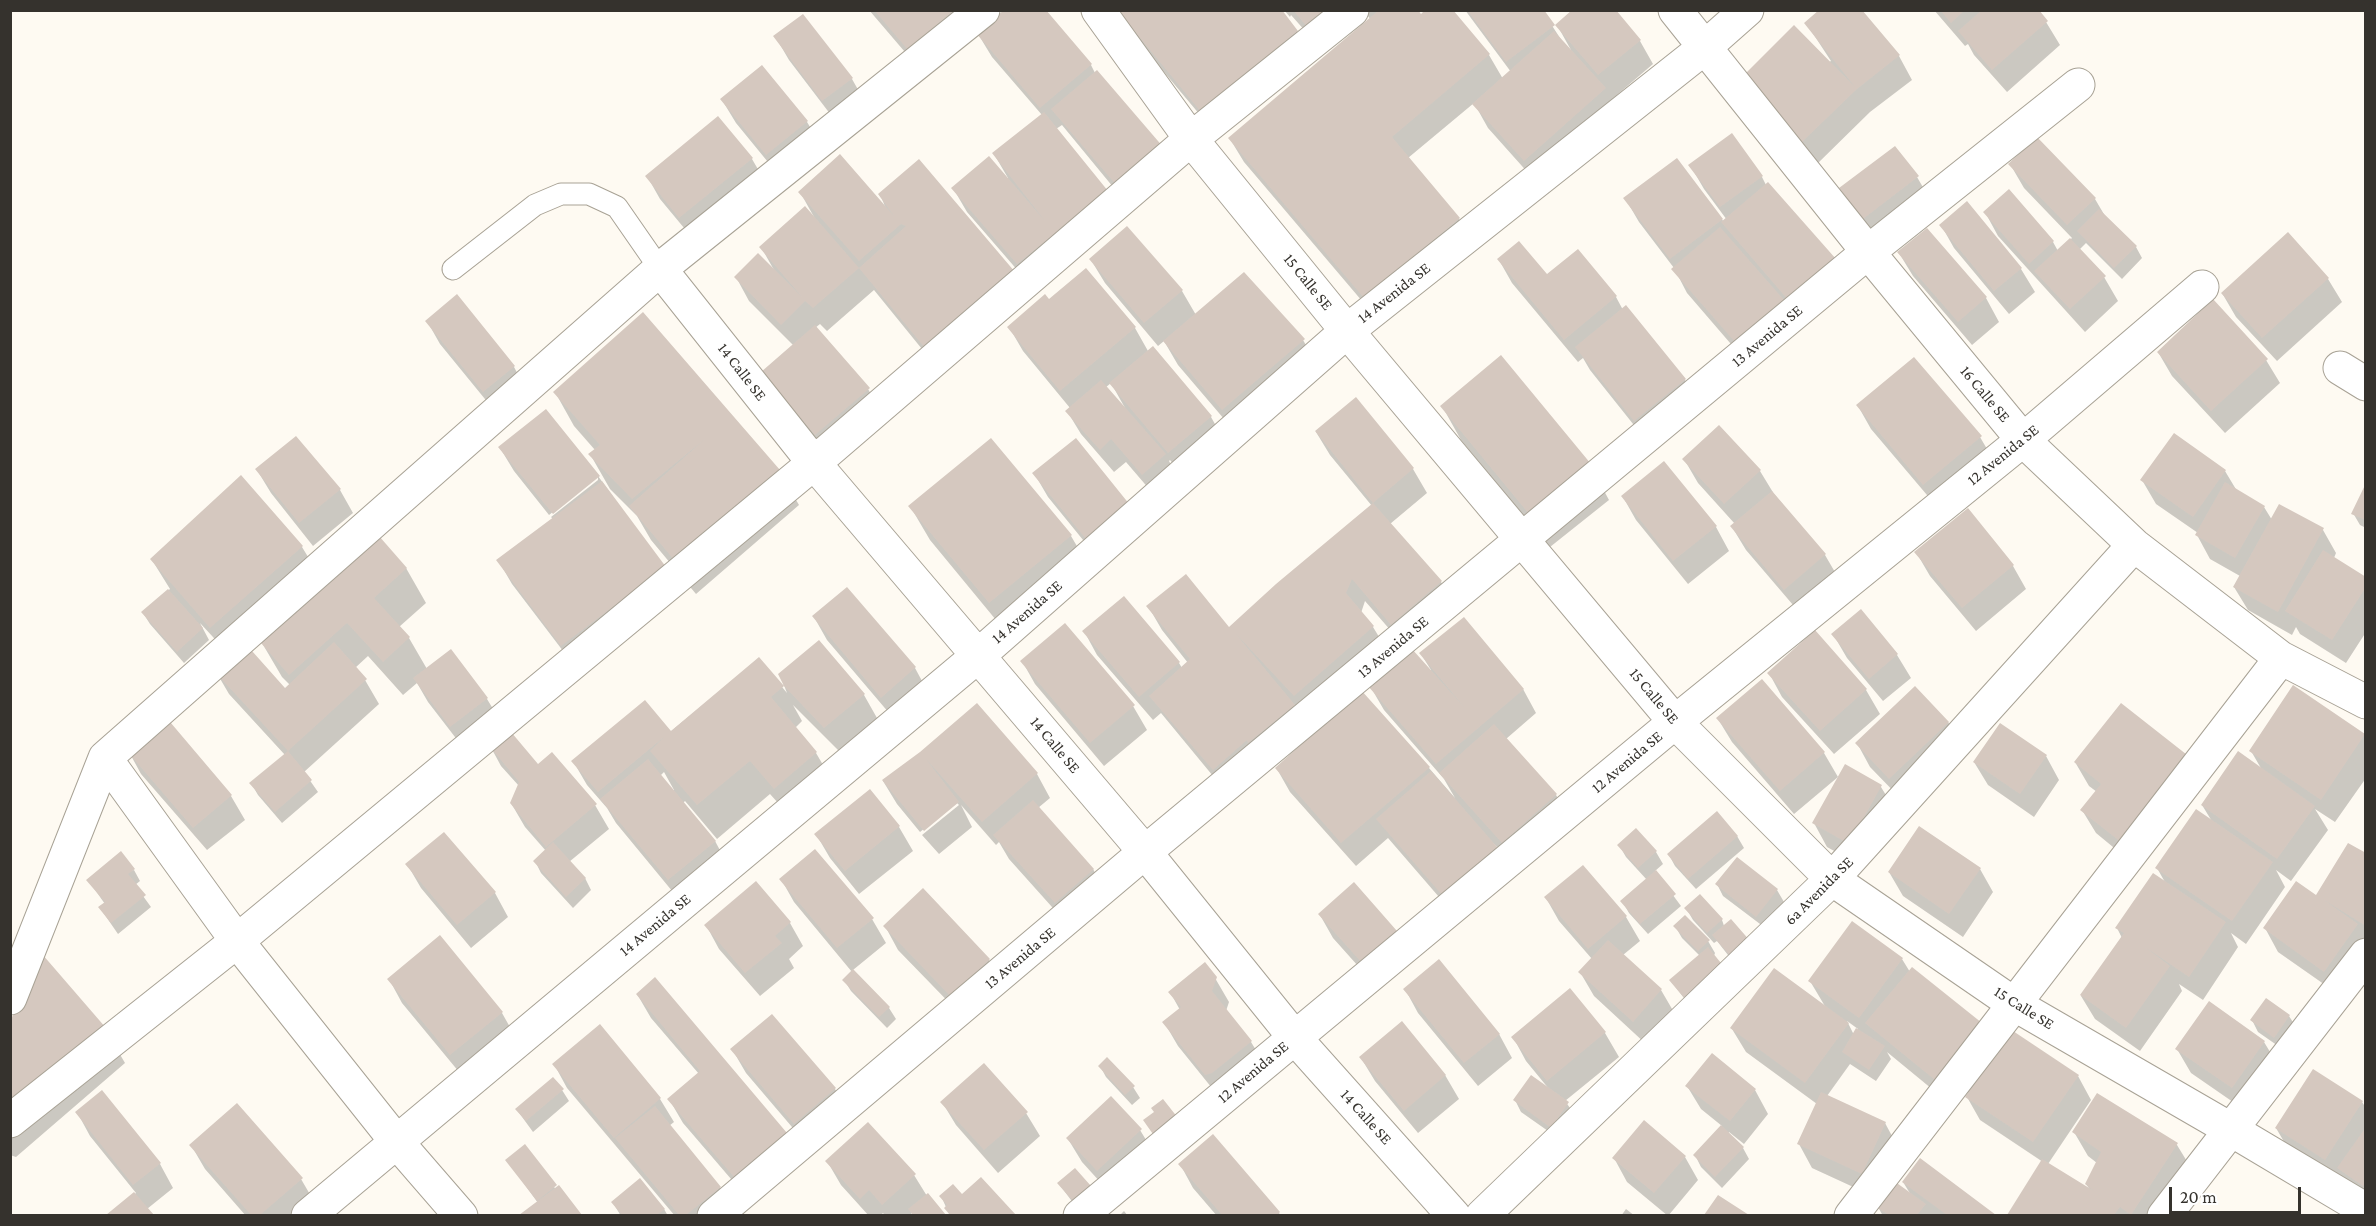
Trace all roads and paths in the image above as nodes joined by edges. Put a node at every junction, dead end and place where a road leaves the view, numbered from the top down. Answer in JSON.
{"nodes":[{"id":1,"x":983,"y":10,"type":"edge"},
{"id":2,"x":1098,"y":10,"type":"edge"},
{"id":3,"x":1352,"y":10,"type":"edge"},
{"id":4,"x":1675,"y":10,"type":"edge"},
{"id":5,"x":1748,"y":10,"type":"edge"},
{"id":6,"x":1704,"y":48,"type":"junction"},
{"id":7,"x":2078,"y":85,"type":"dead end"},
{"id":8,"x":1191,"y":139,"type":"junction"},
{"id":9,"x":1868,"y":252,"type":"junction"},
{"id":10,"x":453,"y":269,"type":"dead end"},
{"id":11,"x":660,"y":269,"type":"junction"},
{"id":12,"x":2202,"y":287,"type":"dead end"},
{"id":13,"x":1347,"y":331,"type":"junction"},
{"id":14,"x":2023,"y":440,"type":"junction"},
{"id":15,"x":814,"y":463,"type":"junction"},
{"id":16,"x":1523,"y":539,"type":"junction"},
{"id":17,"x":2134,"y":545,"type":"junction"},
{"id":18,"x":979,"y":655,"type":"junction"},
{"id":19,"x":2281,"y":658,"type":"junction"},
{"id":20,"x":2366,"y":702,"type":"edge"},
{"id":21,"x":1675,"y":722,"type":"junction"},
{"id":22,"x":105,"y":758,"type":"junction"},
{"id":23,"x":1145,"y":852,"type":"junction"},
{"id":24,"x":1832,"y":879,"type":"junction"},
{"id":25,"x":237,"y":941,"type":"junction"},
{"id":26,"x":2366,"y":955,"type":"edge"},
{"id":27,"x":10,"y":998,"type":"edge"},
{"id":28,"x":2014,"y":1004,"type":"junction"},
{"id":29,"x":1295,"y":1038,"type":"junction"},
{"id":30,"x":10,"y":1121,"type":"edge"},
{"id":31,"x":2230,"y":1128,"type":"junction"},
{"id":32,"x":396,"y":1141,"type":"junction"},
{"id":33,"x":2366,"y":1210,"type":"edge"},
{"id":34,"x":308,"y":1215,"type":"edge"},
{"id":35,"x":461,"y":1215,"type":"edge"},
{"id":36,"x":714,"y":1215,"type":"edge"},
{"id":37,"x":1080,"y":1215,"type":"edge"},
{"id":38,"x":1455,"y":1215,"type":"edge"},
{"id":39,"x":1482,"y":1215,"type":"edge"},
{"id":40,"x":1851,"y":1215,"type":"edge"},
{"id":41,"x":2164,"y":1215,"type":"edge"}],
"edges":[{"from":1,"to":11,"type":"street"},
{"from":2,"to":8,"type":"street","name":"15 Calle SE"},
{"from":3,"to":8,"type":"street"},
{"from":4,"to":6,"type":"street","name":"16 Calle SE"},
{"from":5,"to":6,"type":"street","name":"14 Avenida SE"},
{"from":6,"to":9,"type":"street","name":"16 Calle SE"},
{"from":6,"to":13,"type":"street","name":"14 Avenida SE"},
{"from":7,"to":9,"type":"street","name":"13 Avenida SE"},
{"from":8,"to":13,"type":"street","name":"15 Calle SE"},
{"from":8,"to":15,"type":"street"},
{"from":9,"to":14,"type":"street","name":"16 Calle SE"},
{"from":9,"to":16,"type":"street","name":"13 Avenida SE"},
{"from":10,"to":11,"type":"lane"},
{"from":11,"to":15,"type":"street","name":"14 Calle SE"},
{"from":11,"to":22,"type":"street"},
{"from":12,"to":14,"type":"street","name":"12 Avenida SE"},
{"from":13,"to":16,"type":"street","name":"15 Calle SE"},
{"from":13,"to":18,"type":"street","name":"14 Avenida SE"},
{"from":14,"to":17,"type":"street","name":"16 Calle SE"},
{"from":14,"to":21,"type":"street","name":"12 Avenida SE"},
{"from":15,"to":18,"type":"street","name":"14 Calle SE"},
{"from":15,"to":25,"type":"street"},
{"from":16,"to":21,"type":"street","name":"15 Calle SE"},
{"from":16,"to":23,"type":"street","name":"13 Avenida SE"},
{"from":17,"to":19,"type":"street","name":"16 Calle SE"},
{"from":17,"to":24,"type":"street","name":"6a Avenida SE"},
{"from":18,"to":23,"type":"street","name":"14 Calle SE"},
{"from":18,"to":32,"type":"street","name":"14 Avenida SE"},
{"from":19,"to":20,"type":"street","name":"16 Calle SE"},
{"from":19,"to":28,"type":"street"},
{"from":21,"to":24,"type":"street","name":"15 Calle SE"},
{"from":21,"to":29,"type":"street","name":"12 Avenida SE"},
{"from":22,"to":25,"type":"street"},
{"from":22,"to":27,"type":"street"},
{"from":23,"to":29,"type":"street","name":"14 Calle SE"},
{"from":23,"to":36,"type":"street","name":"13 Avenida SE"},
{"from":24,"to":28,"type":"street","name":"15 Calle SE"},
{"from":24,"to":39,"type":"street","name":"6a Avenida SE"},
{"from":25,"to":30,"type":"street"},
{"from":25,"to":32,"type":"street"},
{"from":26,"to":31,"type":"street"},
{"from":28,"to":31,"type":"street","name":"15 Calle SE"},
{"from":28,"to":40,"type":"street"},
{"from":29,"to":37,"type":"street","name":"12 Avenida SE"},
{"from":29,"to":38,"type":"street","name":"14 Calle SE"},
{"from":31,"to":33,"type":"street","name":"15 Calle SE"},
{"from":31,"to":41,"type":"street"},
{"from":32,"to":34,"type":"street","name":"14 Avenida SE"},
{"from":32,"to":35,"type":"street"}]}
